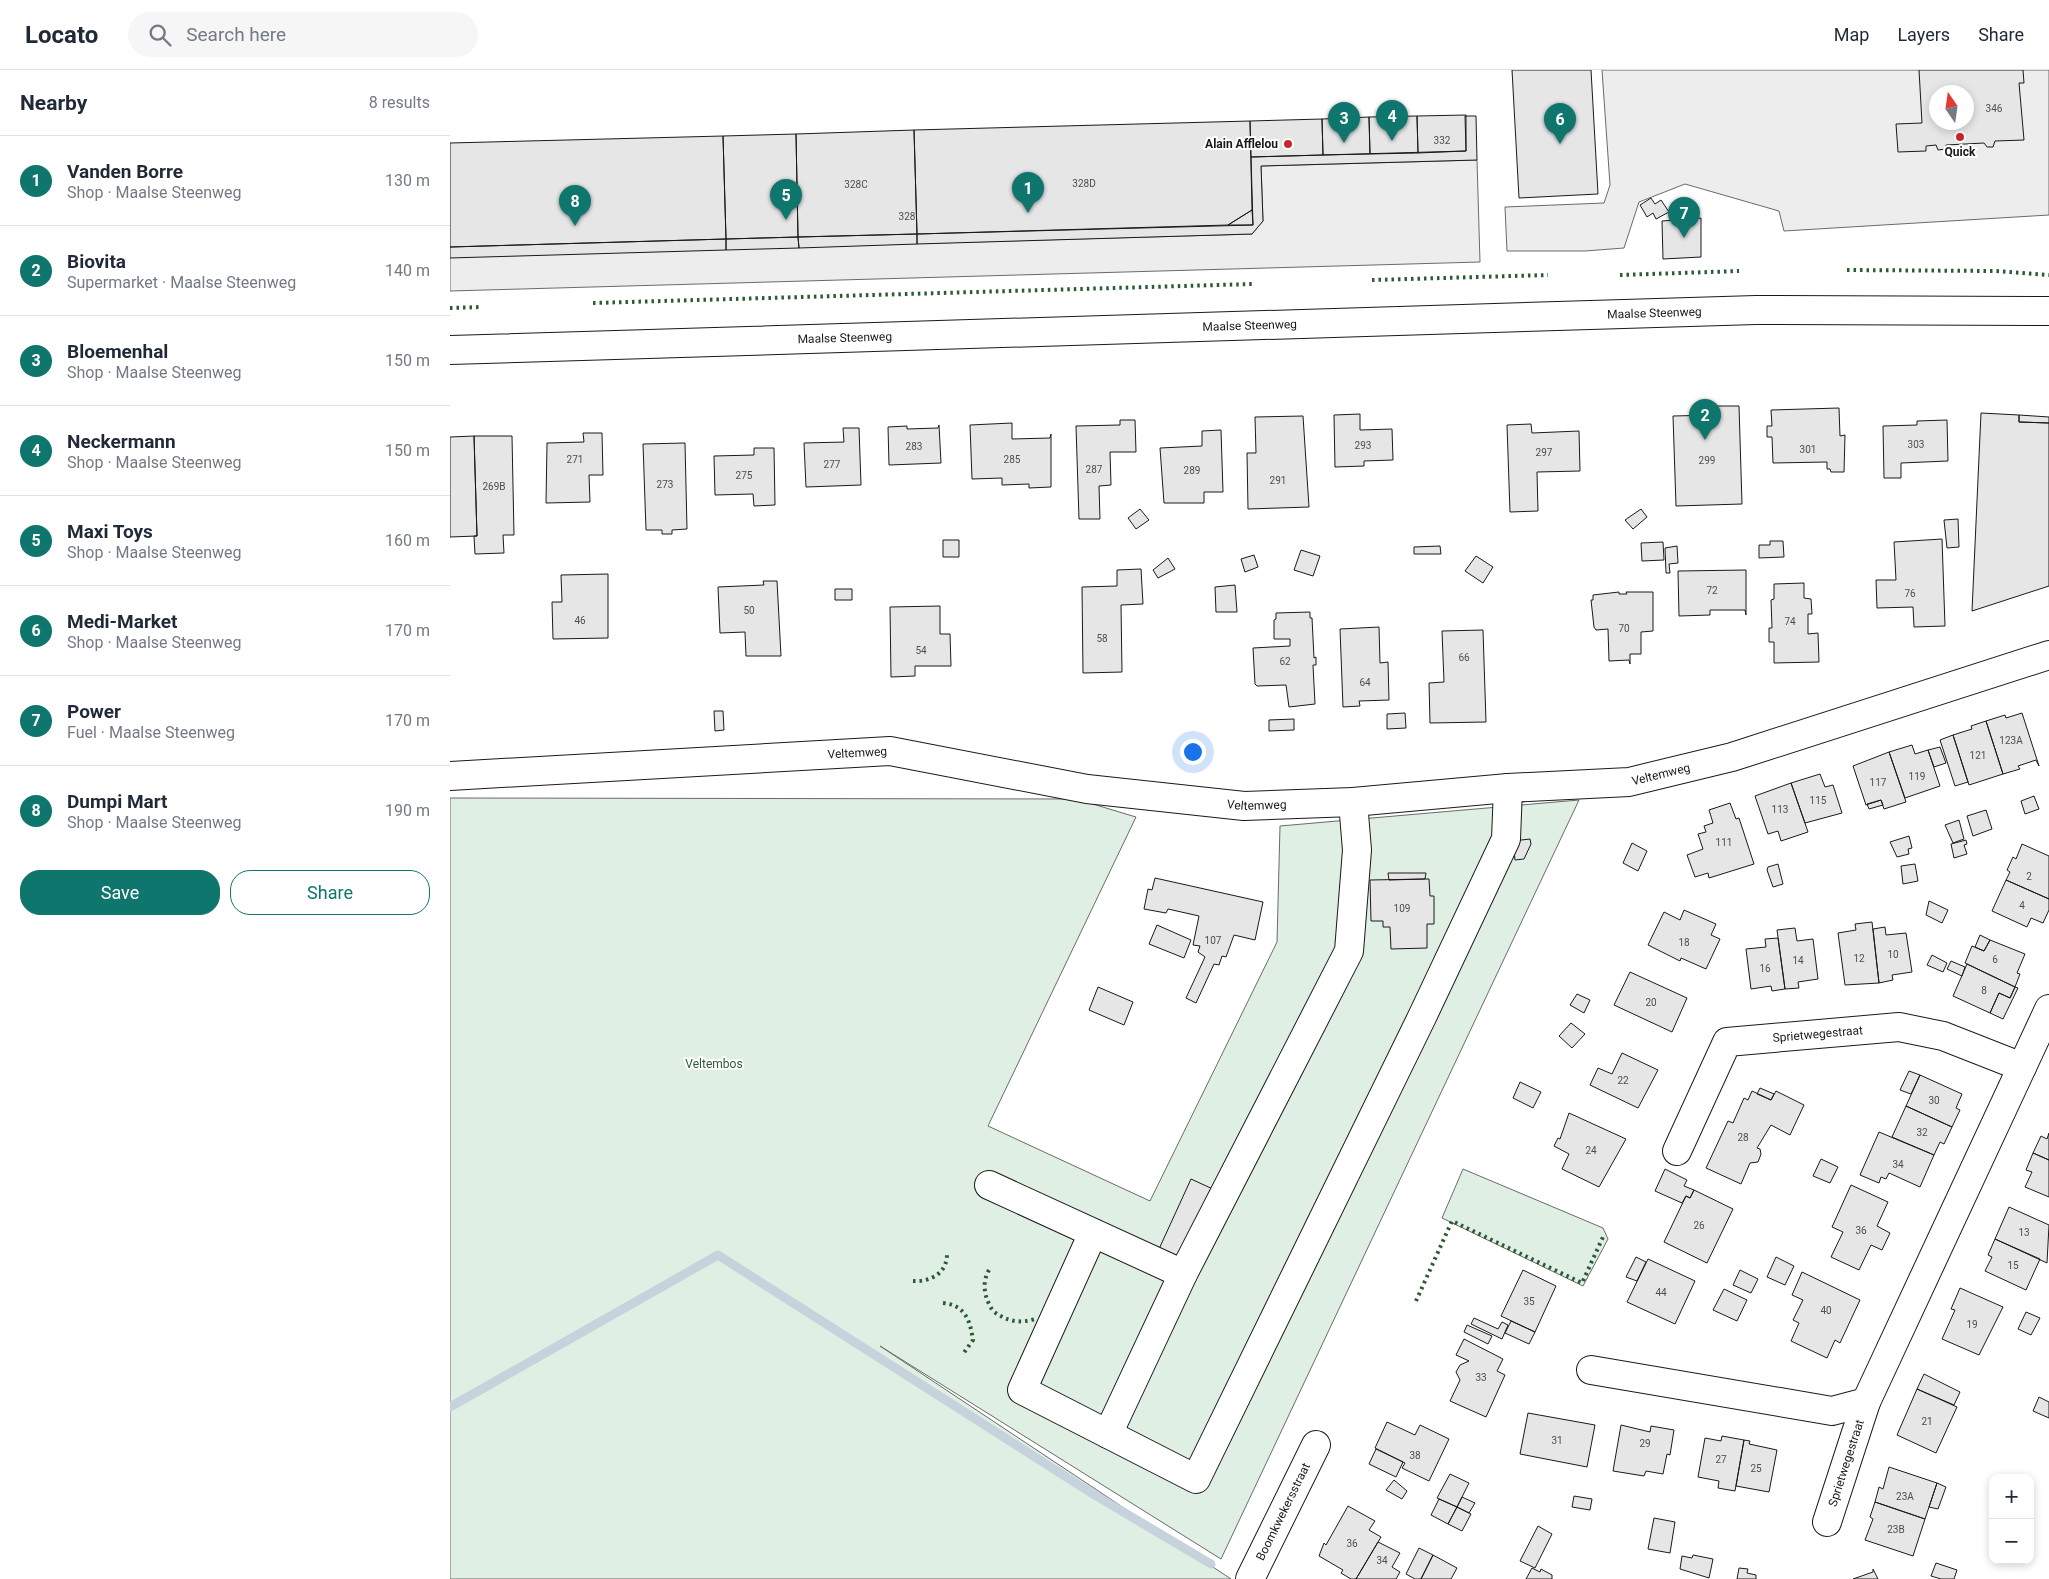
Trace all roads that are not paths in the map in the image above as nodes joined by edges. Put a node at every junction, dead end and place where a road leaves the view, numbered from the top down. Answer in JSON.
{"nodes":[{"id":1,"x":2049,"y":311,"type":"edge"},
{"id":2,"x":450,"y":350,"type":"edge"},
{"id":3,"x":2049,"y":655,"type":"edge"},
{"id":4,"x":450,"y":776,"type":"edge"},
{"id":5,"x":1508,"y":788,"type":"junction"},
{"id":6,"x":1353,"y":802,"type":"junction"},
{"id":7,"x":2049,"y":1009,"type":"edge"},
{"id":8,"x":2022,"y":1066,"type":"junction"},
{"id":9,"x":1677,"y":1151,"type":"dead end"},
{"id":10,"x":989,"y":1185,"type":"dead end"},
{"id":11,"x":1092,"y":1233,"type":"junction"},
{"id":12,"x":1182,"y":1274,"type":"junction"},
{"id":13,"x":1591,"y":1370,"type":"dead end"},
{"id":14,"x":1866,"y":1402,"type":"junction"},
{"id":15,"x":1108,"y":1434,"type":"junction"},
{"id":16,"x":1316,"y":1445,"type":"dead end"},
{"id":17,"x":1826,"y":1522,"type":"dead end"},
{"id":18,"x":1250,"y":1579,"type":"edge"}],
"edges":[{"from":1,"to":2,"type":"street","name":"Maalse Steenweg"},
{"from":3,"to":5,"type":"street","name":"Veltemweg"},
{"from":4,"to":6,"type":"street","name":"Veltemweg"},
{"from":5,"to":6,"type":"street","name":"Veltemweg"},
{"from":5,"to":15,"type":"street"},
{"from":6,"to":12,"type":"street"},
{"from":7,"to":8,"type":"street","name":"Sprietwegestraat"},
{"from":8,"to":9,"type":"street","name":"Sprietwegestraat"},
{"from":8,"to":14,"type":"street","name":"Sprietwegestraat"},
{"from":10,"to":11,"type":"street"},
{"from":11,"to":12,"type":"street"},
{"from":11,"to":15,"type":"street"},
{"from":12,"to":15,"type":"street"},
{"from":13,"to":14,"type":"street","name":"Sprietwegestraat"},
{"from":14,"to":17,"type":"street","name":"Sprietwegestraat"},
{"from":16,"to":18,"type":"street","name":"Boomkwekersstraat"}]}
